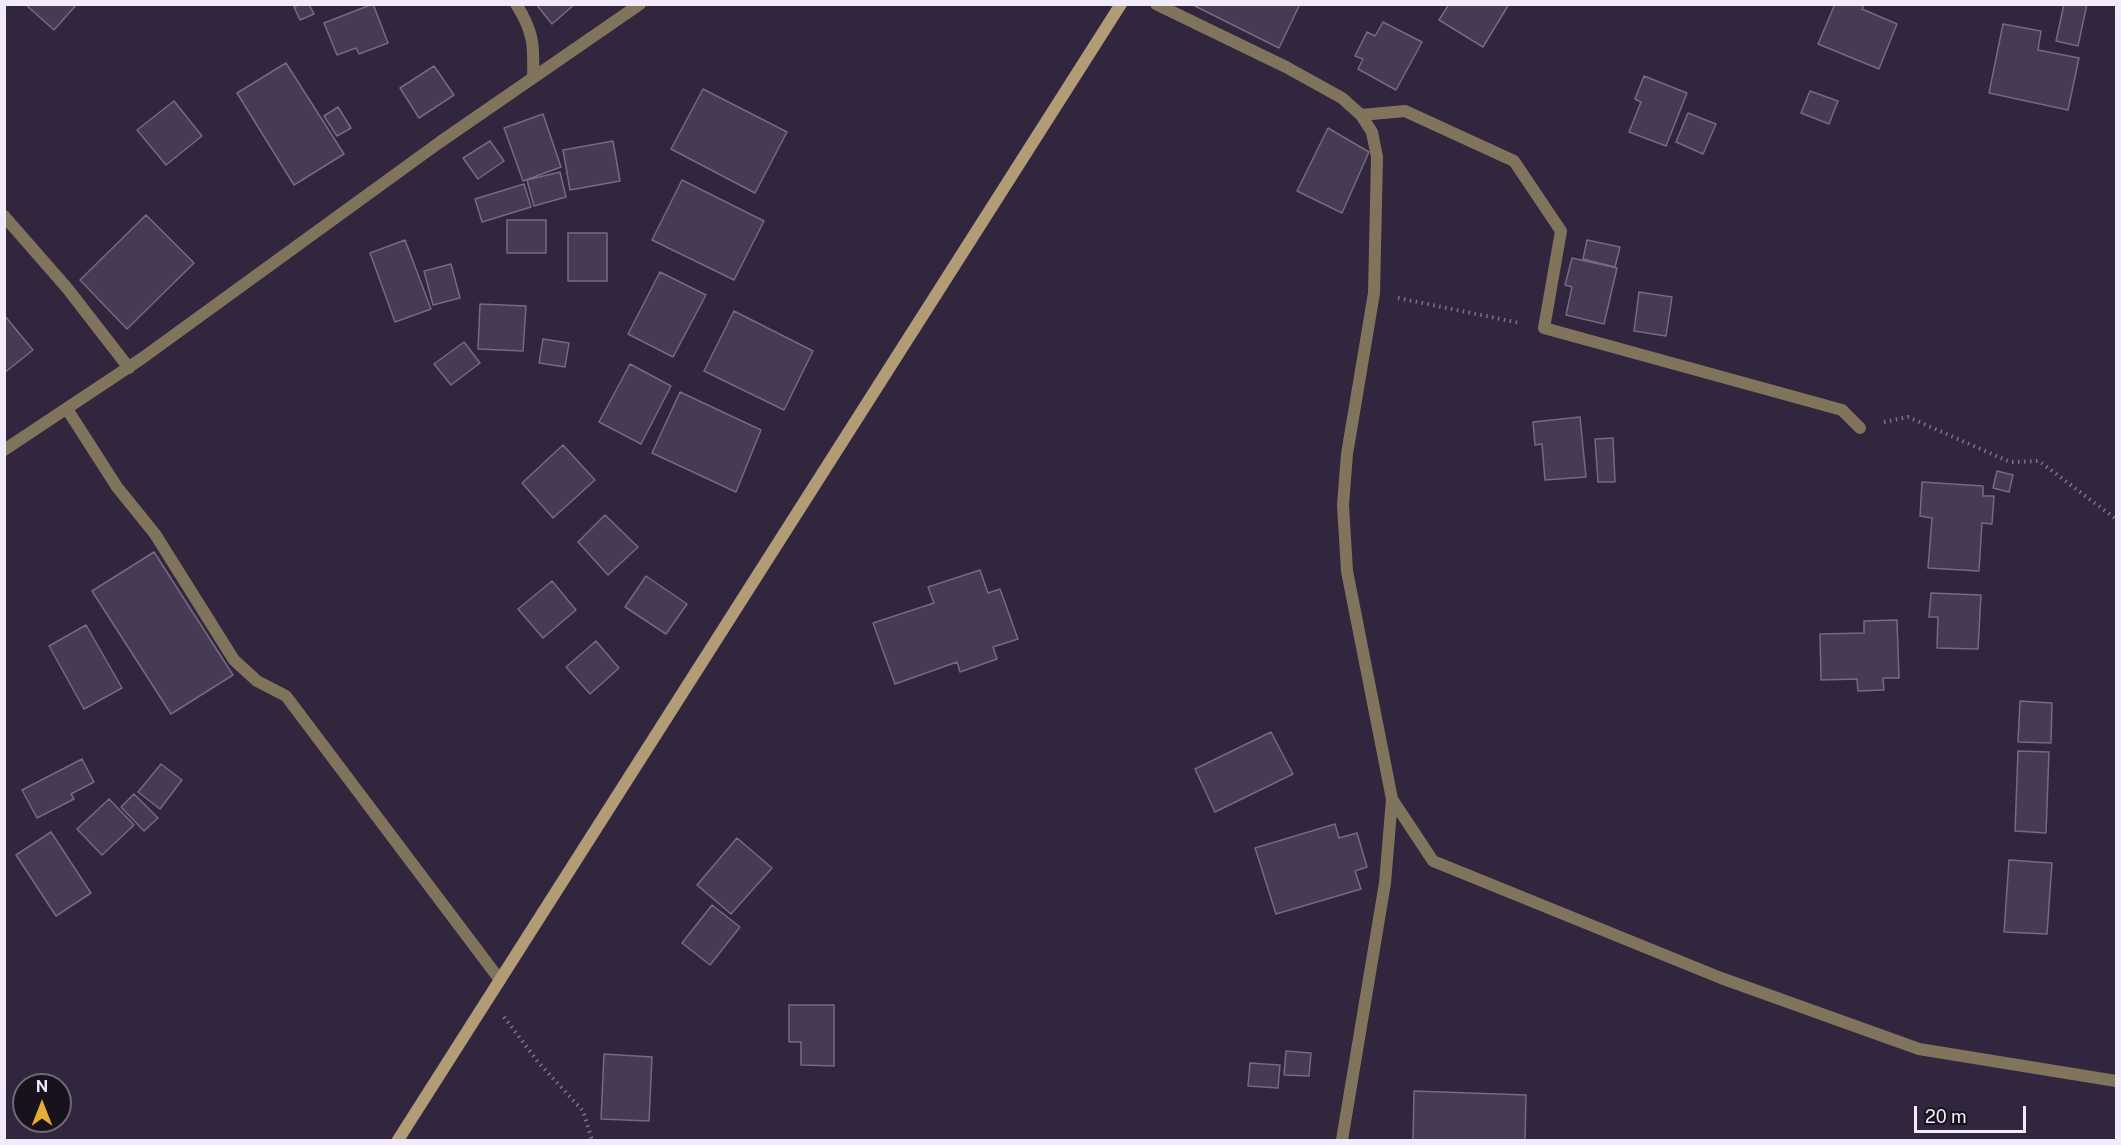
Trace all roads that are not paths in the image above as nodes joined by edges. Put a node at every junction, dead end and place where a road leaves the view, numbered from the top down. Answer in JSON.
{"nodes":[{"id":1,"x":516,"y":4,"type":"edge"},
{"id":2,"x":640,"y":4,"type":"edge"},
{"id":3,"x":1121,"y":4,"type":"edge"},
{"id":4,"x":1156,"y":4,"type":"edge"},
{"id":5,"x":533,"y":78,"type":"junction"},
{"id":6,"x":1361,"y":115,"type":"junction"},
{"id":7,"x":4,"y":216,"type":"edge"},
{"id":8,"x":129,"y":368,"type":"junction"},
{"id":9,"x":67,"y":409,"type":"junction"},
{"id":10,"x":1860,"y":428,"type":"road end"},
{"id":11,"x":4,"y":450,"type":"edge"},
{"id":12,"x":1392,"y":799,"type":"junction"},
{"id":13,"x":500,"y":980,"type":"junction"},
{"id":14,"x":2116,"y":1081,"type":"edge"},
{"id":15,"x":398,"y":1140,"type":"edge"},
{"id":16,"x":1342,"y":1140,"type":"edge"}],
"edges":[{"from":1,"to":5,"type":"street"},
{"from":2,"to":5,"type":"street"},
{"from":3,"to":13,"type":"street"},
{"from":4,"to":6,"type":"street"},
{"from":5,"to":8,"type":"street"},
{"from":6,"to":10,"type":"street"},
{"from":6,"to":12,"type":"street"},
{"from":7,"to":8,"type":"street"},
{"from":8,"to":9,"type":"street"},
{"from":9,"to":11,"type":"street"},
{"from":9,"to":13,"type":"street"},
{"from":12,"to":14,"type":"street"},
{"from":12,"to":16,"type":"street"},
{"from":13,"to":15,"type":"street"}]}
